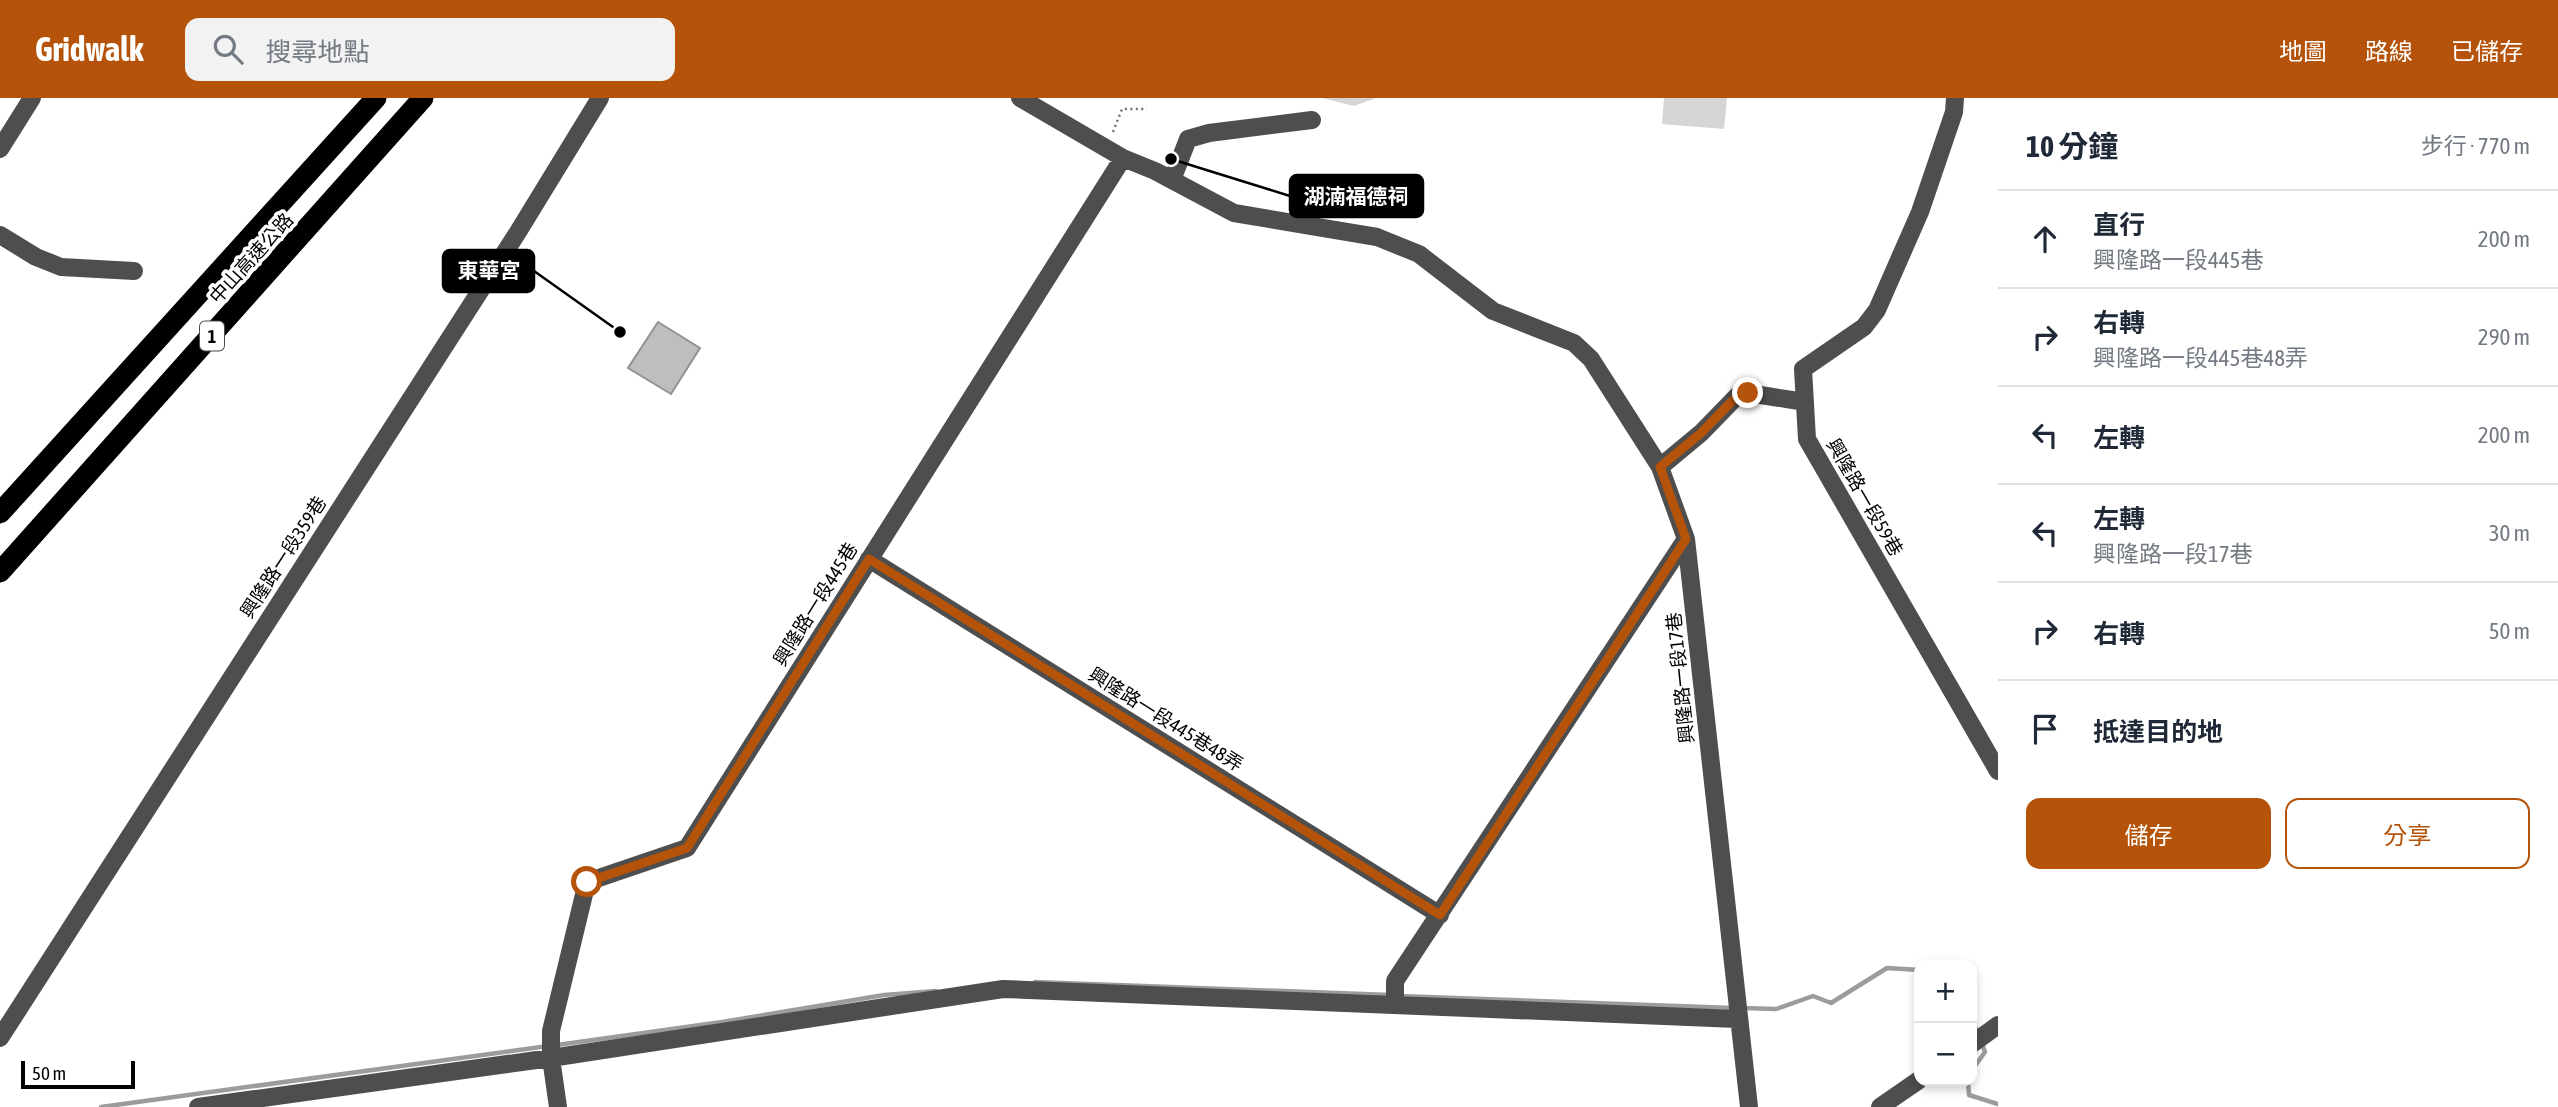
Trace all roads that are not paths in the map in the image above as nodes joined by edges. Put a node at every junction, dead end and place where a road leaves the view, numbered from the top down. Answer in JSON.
{"nodes":[{"id":1,"x":32,"y":98,"type":"edge"},
{"id":2,"x":376,"y":98,"type":"edge"},
{"id":3,"x":423,"y":98,"type":"edge"},
{"id":4,"x":600,"y":98,"type":"edge"},
{"id":5,"x":1020,"y":98,"type":"edge"},
{"id":6,"x":1955,"y":98,"type":"edge"},
{"id":7,"x":1312,"y":120,"type":"dead end"},
{"id":8,"x":0,"y":149,"type":"edge"},
{"id":9,"x":1123,"y":158,"type":"junction"},
{"id":10,"x":1172,"y":180,"type":"junction"},
{"id":11,"x":0,"y":235,"type":"edge"},
{"id":12,"x":134,"y":271,"type":"dead end"},
{"id":13,"x":1805,"y":402,"type":"junction"},
{"id":14,"x":1660,"y":467,"type":"junction"},
{"id":15,"x":0,"y":513,"type":"edge"},
{"id":16,"x":1686,"y":539,"type":"junction"},
{"id":17,"x":869,"y":559,"type":"junction"},
{"id":18,"x":0,"y":572,"type":"edge"},
{"id":19,"x":1998,"y":771,"type":"edge"},
{"id":20,"x":1440,"y":915,"type":"junction"},
{"id":21,"x":1395,"y":999,"type":"junction"},
{"id":22,"x":1736,"y":1011,"type":"junction"},
{"id":23,"x":1994,"y":1028,"type":"edge"},
{"id":24,"x":0,"y":1038,"type":"edge"},
{"id":25,"x":1977,"y":1040,"type":"edge"},
{"id":26,"x":551,"y":1050,"type":"junction"},
{"id":27,"x":1914,"y":1083,"type":"edge"},
{"id":28,"x":198,"y":1107,"type":"edge"},
{"id":29,"x":558,"y":1107,"type":"edge"},
{"id":30,"x":1749,"y":1107,"type":"edge"},
{"id":31,"x":1880,"y":1107,"type":"edge"}],
"edges":[{"from":1,"to":8,"type":"street"},
{"from":2,"to":15,"type":"highway","name":"中山高速公路","number":"1"},
{"from":3,"to":18,"type":"highway","name":"中山高速公路","number":"1"},
{"from":4,"to":24,"type":"street","name":"興隆路一段359巷"},
{"from":5,"to":9,"type":"street","name":"興隆路一段17巷"},
{"from":6,"to":13,"type":"street","name":"興隆路一段59巷"},
{"from":7,"to":10,"type":"street"},
{"from":9,"to":10,"type":"street","name":"興隆路一段17巷"},
{"from":9,"to":17,"type":"street","name":"興隆路一段445巷"},
{"from":10,"to":14,"type":"street","name":"興隆路一段17巷"},
{"from":11,"to":12,"type":"street"},
{"from":13,"to":14,"type":"street"},
{"from":13,"to":19,"type":"street","name":"興隆路一段59巷"},
{"from":14,"to":16,"type":"street","name":"興隆路一段17巷"},
{"from":16,"to":20,"type":"street"},
{"from":16,"to":22,"type":"street","name":"興隆路一段17巷"},
{"from":17,"to":20,"type":"street","name":"興隆路一段445巷48弄"},
{"from":17,"to":26,"type":"street","name":"興隆路一段445巷"},
{"from":20,"to":21,"type":"street"},
{"from":21,"to":22,"type":"street"},
{"from":21,"to":26,"type":"street"},
{"from":22,"to":30,"type":"street","name":"興隆路一段17巷"},
{"from":23,"to":25,"type":"street"},
{"from":26,"to":28,"type":"street"},
{"from":26,"to":29,"type":"street"},
{"from":27,"to":31,"type":"street"}]}
